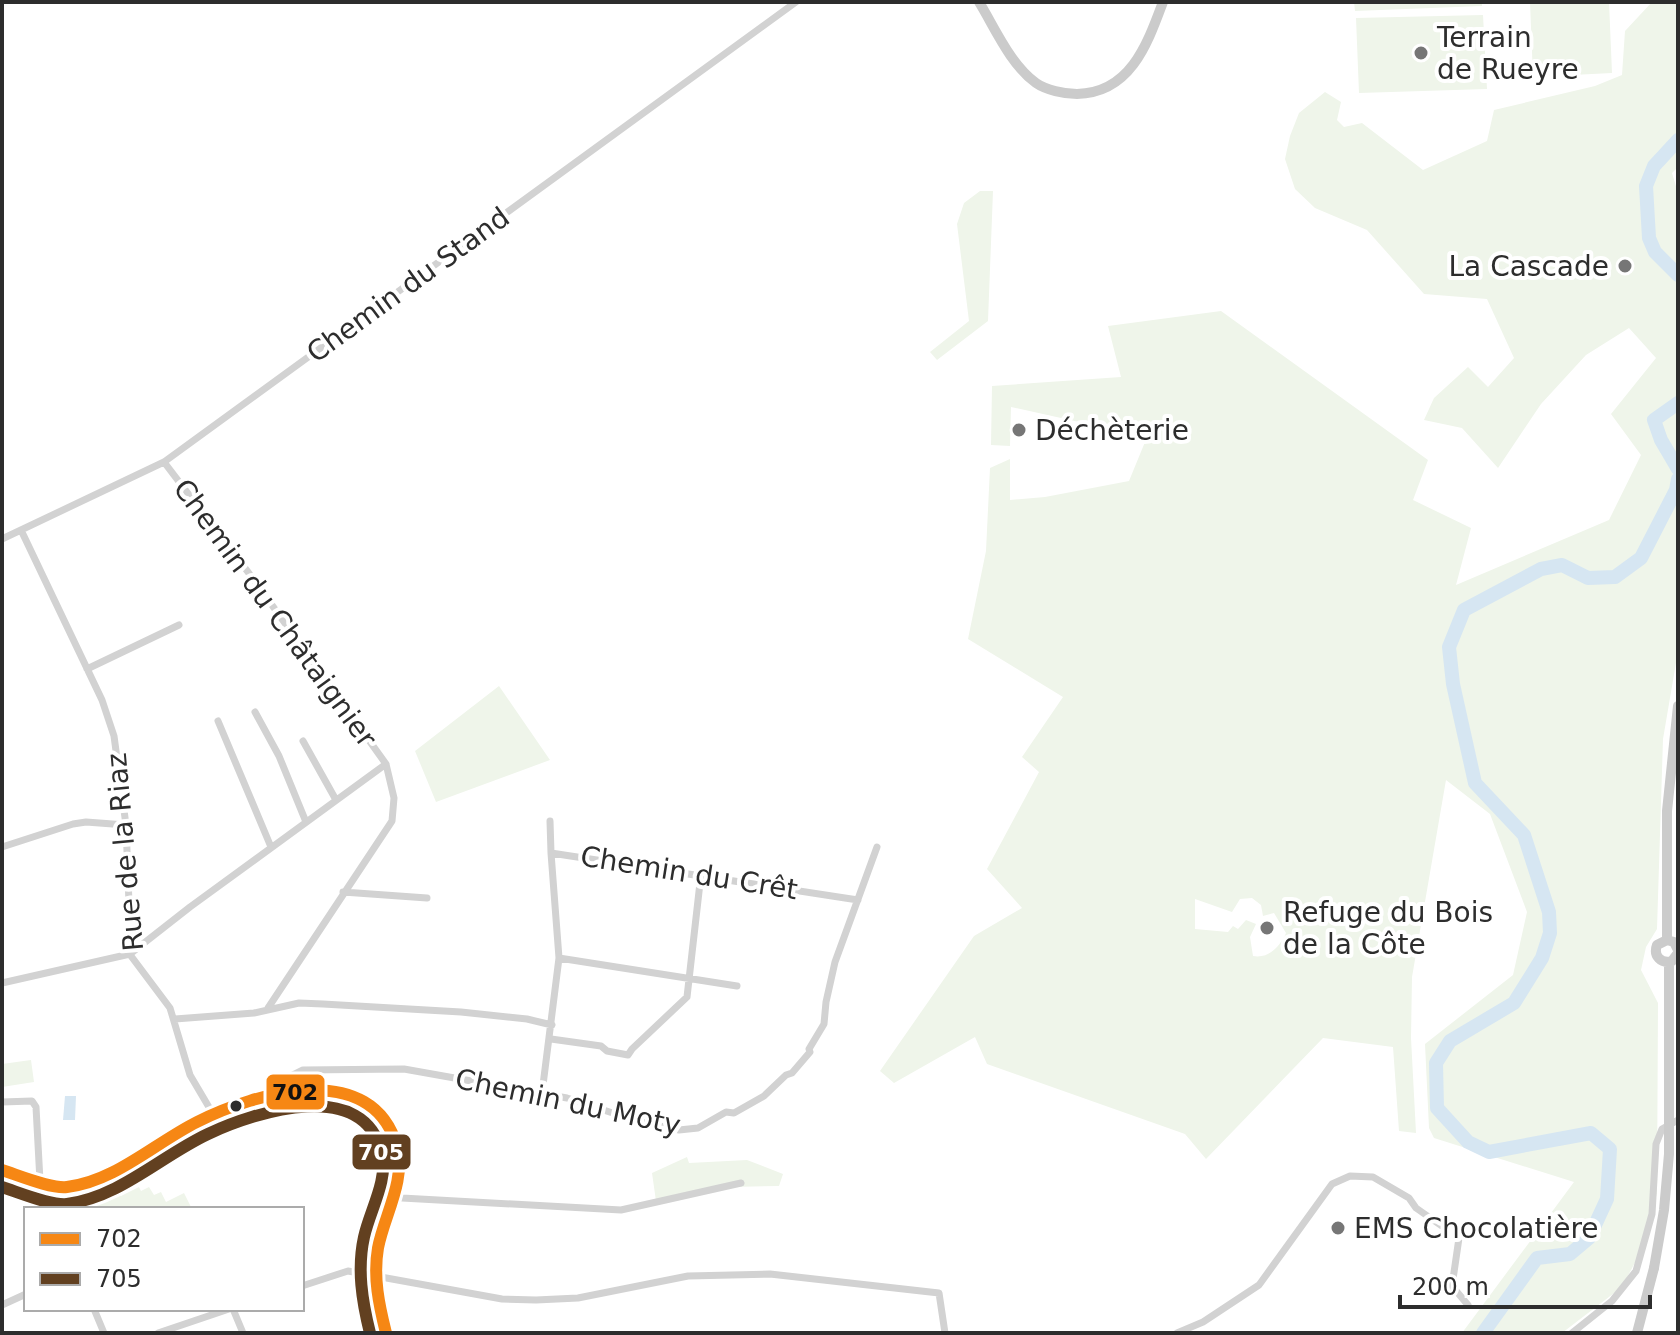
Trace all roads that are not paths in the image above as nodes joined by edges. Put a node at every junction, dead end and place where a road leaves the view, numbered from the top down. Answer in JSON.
{"nodes":[{"id":1,"x":796,"y":2,"type":"edge"},
{"id":2,"x":979,"y":2,"type":"edge"},
{"id":3,"x":1163,"y":2,"type":"edge"},
{"id":4,"x":164,"y":462,"type":"junction"},
{"id":5,"x":21,"y":530,"type":"junction"},
{"id":6,"x":2,"y":539,"type":"edge"},
{"id":7,"x":176,"y":626,"type":"dead end"},
{"id":8,"x":87,"y":669,"type":"junction"},
{"id":9,"x":1678,"y":706,"type":"edge"},
{"id":10,"x":255,"y":712,"type":"dead end"},
{"id":11,"x":218,"y":721,"type":"dead end"},
{"id":12,"x":303,"y":741,"type":"dead end"},
{"id":13,"x":386,"y":764,"type":"junction"},
{"id":14,"x":336,"y":800,"type":"junction"},
{"id":15,"x":550,"y":821,"type":"dead end"},
{"id":16,"x":306,"y":822,"type":"junction"},
{"id":17,"x":126,"y":825,"type":"junction"},
{"id":18,"x":2,"y":847,"type":"edge"},
{"id":19,"x":271,"y":847,"type":"junction"},
{"id":20,"x":877,"y":847,"type":"dead end"},
{"id":21,"x":551,"y":853,"type":"junction"},
{"id":22,"x":701,"y":874,"type":"junction"},
{"id":23,"x":343,"y":892,"type":"junction"},
{"id":24,"x":427,"y":898,"type":"dead end"},
{"id":25,"x":858,"y":900,"type":"junction"},
{"id":26,"x":1667,"y":940,"type":"junction"},
{"id":27,"x":1678,"y":951,"type":"edge"},
{"id":28,"x":130,"y":954,"type":"junction"},
{"id":29,"x":559,"y":958,"type":"junction"},
{"id":30,"x":1669,"y":962,"type":"junction"},
{"id":31,"x":688,"y":978,"type":"junction"},
{"id":32,"x":2,"y":983,"type":"edge"},
{"id":33,"x":737,"y":986,"type":"dead end"},
{"id":34,"x":268,"y":1008,"type":"junction"},
{"id":35,"x":175,"y":1019,"type":"junction"},
{"id":36,"x":552,"y":1025,"type":"junction"},
{"id":37,"x":551,"y":1039,"type":"junction"},
{"id":38,"x":289,"y":1091,"type":"junction"},
{"id":39,"x":542,"y":1093,"type":"junction"},
{"id":40,"x":2,"y":1102,"type":"edge"},
{"id":41,"x":213,"y":1114,"type":"junction"},
{"id":42,"x":1678,"y":1120,"type":"edge"},
{"id":43,"x":2,"y":1170,"type":"edge"},
{"id":44,"x":40,"y":1181,"type":"junction"},
{"id":45,"x":741,"y":1183,"type":"dead end"},
{"id":46,"x":63,"y":1188,"type":"junction"},
{"id":47,"x":393,"y":1196,"type":"junction"},
{"id":48,"x":56,"y":1207,"type":"edge"},
{"id":49,"x":376,"y":1277,"type":"junction"},
{"id":50,"x":304,"y":1285,"type":"edge"},
{"id":51,"x":24,"y":1295,"type":"edge"},
{"id":52,"x":2,"y":1305,"type":"edge"},
{"id":53,"x":1468,"y":1305,"type":"dead end"},
{"id":54,"x":95,"y":1311,"type":"edge"},
{"id":55,"x":225,"y":1311,"type":"edge"},
{"id":56,"x":232,"y":1311,"type":"edge"},
{"id":57,"x":104,"y":1333,"type":"edge"},
{"id":58,"x":158,"y":1333,"type":"edge"},
{"id":59,"x":243,"y":1333,"type":"edge"},
{"id":60,"x":386,"y":1333,"type":"edge"},
{"id":61,"x":945,"y":1333,"type":"edge"},
{"id":62,"x":1177,"y":1333,"type":"edge"},
{"id":63,"x":1572,"y":1333,"type":"edge"},
{"id":64,"x":1637,"y":1333,"type":"edge"}],
"edges":[{"from":1,"to":4,"type":"street","name":"Chemin du Stand"},
{"from":2,"to":3,"type":"main road"},
{"from":4,"to":5,"type":"street","name":"Chemin du Stand"},
{"from":4,"to":13,"type":"street","name":"Chemin du Châtaignier"},
{"from":5,"to":6,"type":"street","name":"Chemin du Stand"},
{"from":5,"to":8,"type":"street","name":"Rue de la Riaz"},
{"from":7,"to":8,"type":"street"},
{"from":8,"to":17,"type":"street","name":"Rue de la Riaz"},
{"from":9,"to":26,"type":"main road"},
{"from":10,"to":16,"type":"street"},
{"from":11,"to":19,"type":"street"},
{"from":12,"to":14,"type":"street"},
{"from":13,"to":14,"type":"street"},
{"from":13,"to":23,"type":"street"},
{"from":14,"to":16,"type":"street"},
{"from":15,"to":21,"type":"street","name":"Chemin du Crêt"},
{"from":16,"to":19,"type":"street"},
{"from":17,"to":18,"type":"street"},
{"from":17,"to":28,"type":"street","name":"Rue de la Riaz"},
{"from":19,"to":28,"type":"street"},
{"from":20,"to":25,"type":"street","name":"Chemin du Moty"},
{"from":21,"to":22,"type":"street","name":"Chemin du Crêt"},
{"from":21,"to":29,"type":"street"},
{"from":22,"to":25,"type":"street","name":"Chemin du Crêt"},
{"from":22,"to":31,"type":"street"},
{"from":23,"to":24,"type":"street"},
{"from":23,"to":34,"type":"street"},
{"from":25,"to":39,"type":"street","name":"Chemin du Moty"},
{"from":26,"to":27,"type":"main road"},
{"from":26,"to":30,"type":"main road"},
{"from":27,"to":30,"type":"main road"},
{"from":28,"to":32,"type":"street"},
{"from":28,"to":35,"type":"street","name":"Rue de la Riaz"},
{"from":29,"to":31,"type":"street"},
{"from":29,"to":36,"type":"street"},
{"from":30,"to":64,"type":"main road","bridge":true},
{"from":31,"to":33,"type":"street"},
{"from":31,"to":37,"type":"street"},
{"from":34,"to":35,"type":"street"},
{"from":34,"to":36,"type":"street"},
{"from":35,"to":41,"type":"street","name":"Rue de la Riaz"},
{"from":36,"to":37,"type":"street"},
{"from":37,"to":39,"type":"street"},
{"from":38,"to":39,"type":"street","name":"Chemin du Moty"},
{"from":38,"to":41,"type":"street"},
{"from":38,"to":47,"type":"street"},
{"from":40,"to":44,"type":"street"},
{"from":41,"to":46,"type":"street"},
{"from":42,"to":63,"type":"street"},
{"from":43,"to":44,"type":"street"},
{"from":44,"to":46,"type":"street"},
{"from":45,"to":47,"type":"street"},
{"from":46,"to":48,"type":"street"},
{"from":47,"to":49,"type":"street"},
{"from":49,"to":50,"type":"street"},
{"from":49,"to":60,"type":"street"},
{"from":49,"to":61,"type":"street"},
{"from":51,"to":52,"type":"street"},
{"from":53,"to":62,"type":"street"},
{"from":54,"to":57,"type":"street"},
{"from":55,"to":58,"type":"street"},
{"from":56,"to":59,"type":"street"}]}
